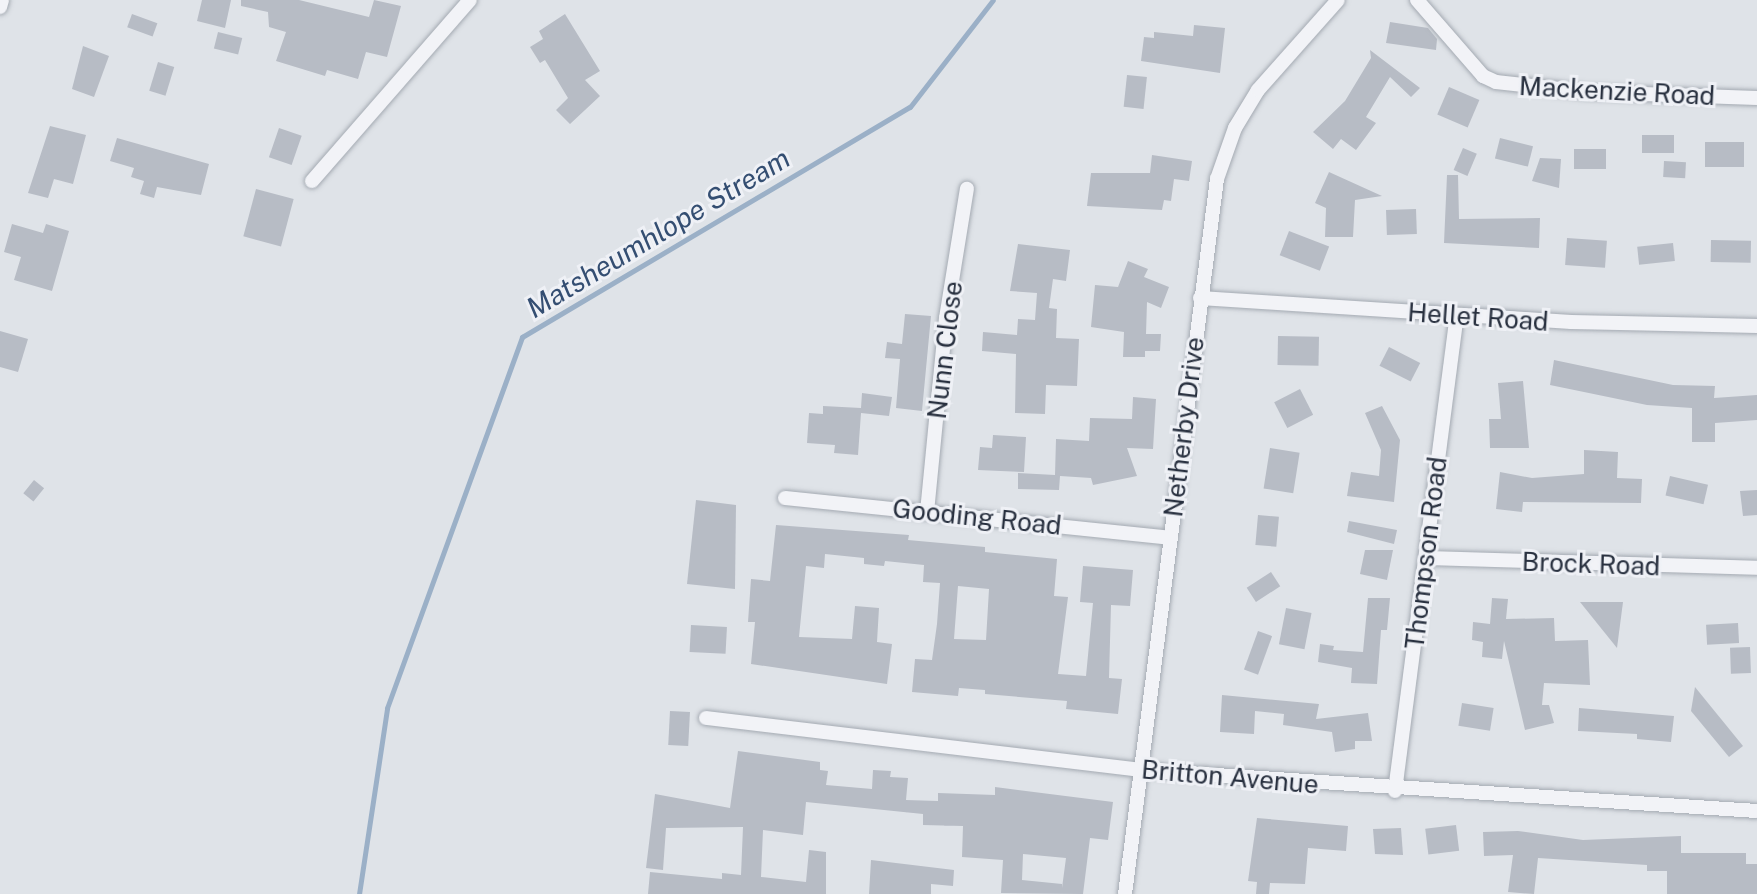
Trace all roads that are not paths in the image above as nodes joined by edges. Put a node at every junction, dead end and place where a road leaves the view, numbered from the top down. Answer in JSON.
{"nodes":[{"id":1,"x":2,"y":0,"type":"edge"},
{"id":2,"x":470,"y":0,"type":"edge"},
{"id":3,"x":1338,"y":0,"type":"edge"},
{"id":4,"x":1417,"y":0,"type":"edge"},
{"id":5,"x":0,"y":7,"type":"edge"},
{"id":6,"x":1757,"y":98,"type":"edge"},
{"id":7,"x":312,"y":181,"type":"dead end"},
{"id":8,"x":967,"y":189,"type":"dead end"},
{"id":9,"x":1200,"y":298,"type":"junction"},
{"id":10,"x":1457,"y":316,"type":"junction"},
{"id":11,"x":1757,"y":326,"type":"edge"},
{"id":12,"x":785,"y":498,"type":"dead end"},
{"id":13,"x":927,"y":512,"type":"junction"},
{"id":14,"x":1170,"y":538,"type":"junction"},
{"id":15,"x":1426,"y":558,"type":"junction"},
{"id":16,"x":1757,"y":568,"type":"edge"},
{"id":17,"x":706,"y":718,"type":"dead end"},
{"id":18,"x":1141,"y":770,"type":"junction"},
{"id":19,"x":1395,"y":791,"type":"junction"},
{"id":20,"x":1757,"y":811,"type":"edge"},
{"id":21,"x":1125,"y":894,"type":"edge"}],
"edges":[{"from":1,"to":5,"type":"street"},
{"from":2,"to":7,"type":"street"},
{"from":3,"to":9,"type":"street","name":"Netherby Drive"},
{"from":4,"to":6,"type":"street","name":"Mackenzie Road"},
{"from":8,"to":13,"type":"street","name":"Nunn Close"},
{"from":9,"to":10,"type":"street","name":"Hellet Road"},
{"from":9,"to":14,"type":"street","name":"Netherby Drive"},
{"from":10,"to":11,"type":"street","name":"Hellet Road"},
{"from":10,"to":15,"type":"street","name":"Thompson Road"},
{"from":12,"to":13,"type":"street","name":"Gooding Road"},
{"from":13,"to":14,"type":"street","name":"Gooding Road"},
{"from":14,"to":18,"type":"street","name":"Netherby Drive"},
{"from":15,"to":16,"type":"street","name":"Brock Road"},
{"from":15,"to":19,"type":"street","name":"Thompson Road"},
{"from":17,"to":18,"type":"street","name":"Britton Avenue"},
{"from":18,"to":19,"type":"street","name":"Britton Avenue"},
{"from":18,"to":21,"type":"street","name":"Netherby Drive"},
{"from":19,"to":20,"type":"street","name":"Britton Avenue"}]}
